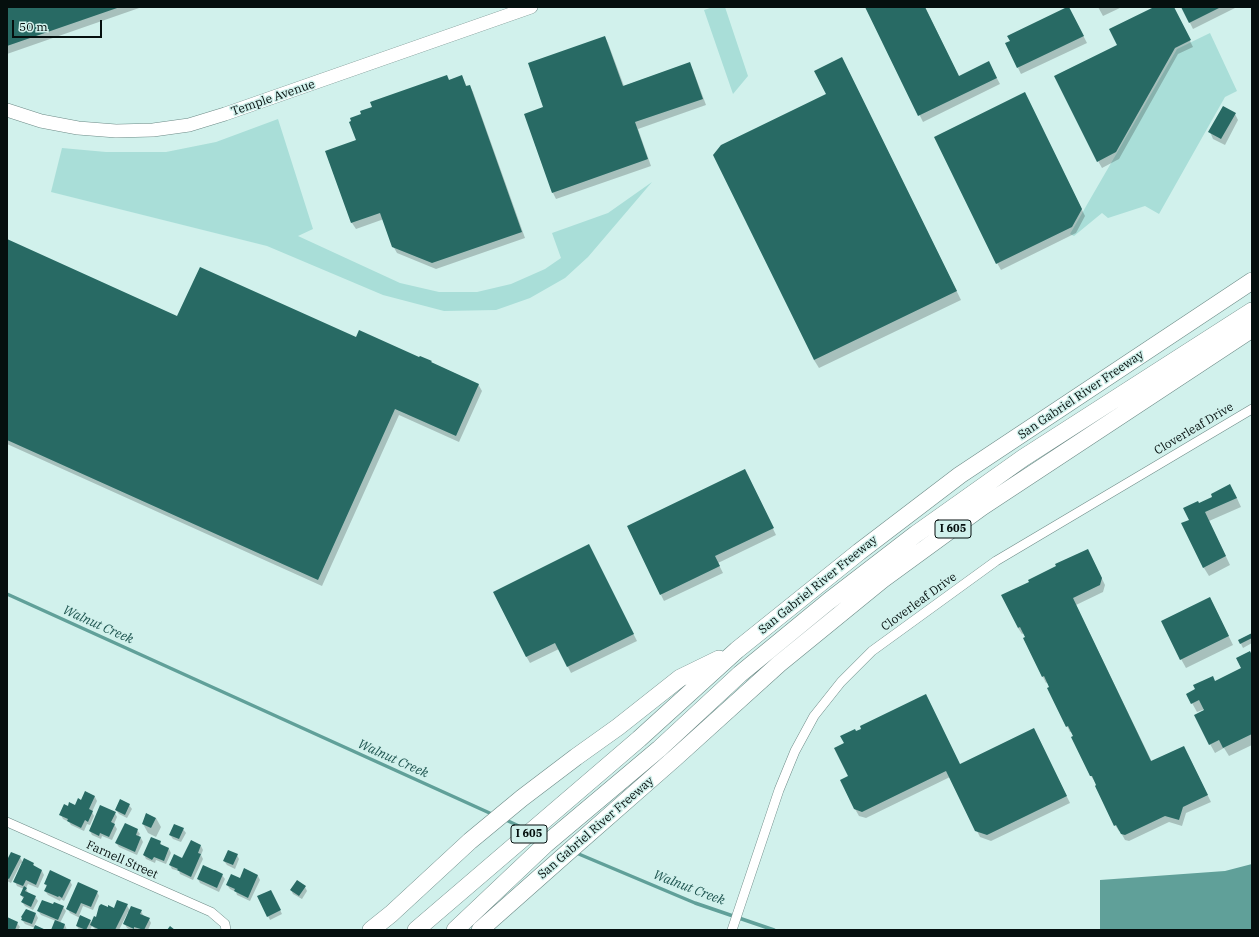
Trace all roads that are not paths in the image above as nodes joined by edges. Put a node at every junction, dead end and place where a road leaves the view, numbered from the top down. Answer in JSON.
{"nodes":[{"id":1,"x":531,"y":7,"type":"edge"},
{"id":2,"x":7,"y":110,"type":"edge"},
{"id":3,"x":1252,"y":278,"type":"edge"},
{"id":4,"x":1252,"y":281,"type":"edge"},
{"id":5,"x":1229,"y":296,"type":"junction"},
{"id":6,"x":1252,"y":301,"type":"edge"},
{"id":7,"x":1252,"y":311,"type":"edge"},
{"id":8,"x":1252,"y":329,"type":"edge"},
{"id":9,"x":1252,"y":409,"type":"edge"},
{"id":10,"x":737,"y":650,"type":"junction"},
{"id":11,"x":641,"y":737,"type":"junction"},
{"id":12,"x":7,"y":822,"type":"edge"},
{"id":13,"x":226,"y":927,"type":"edge"},
{"id":14,"x":417,"y":929,"type":"edge"},
{"id":15,"x":371,"y":930,"type":"edge"},
{"id":16,"x":455,"y":930,"type":"edge"},
{"id":17,"x":480,"y":930,"type":"edge"},
{"id":18,"x":732,"y":930,"type":"edge"}],
"edges":[{"from":1,"to":2,"type":"main road","name":"Temple Avenue"},
{"from":3,"to":5,"type":"highway"},
{"from":4,"to":5,"type":"highway","name":"San Gabriel River Freeway","number":"I 605"},
{"from":5,"to":10,"type":"highway","name":"San Gabriel River Freeway","number":"I 605"},
{"from":6,"to":11,"type":"highway"},
{"from":7,"to":16,"type":"highway"},
{"from":8,"to":17,"type":"highway","name":"San Gabriel River Freeway","number":"I 605"},
{"from":9,"to":18,"type":"street","name":"Cloverleaf Drive"},
{"from":10,"to":11,"type":"highway","name":"San Gabriel River Freeway","number":"I 605"},
{"from":10,"to":15,"type":"highway"},
{"from":11,"to":14,"type":"highway","name":"San Gabriel River Freeway","number":"I 605"},
{"from":12,"to":13,"type":"street","name":"Farnell Street"}]}
